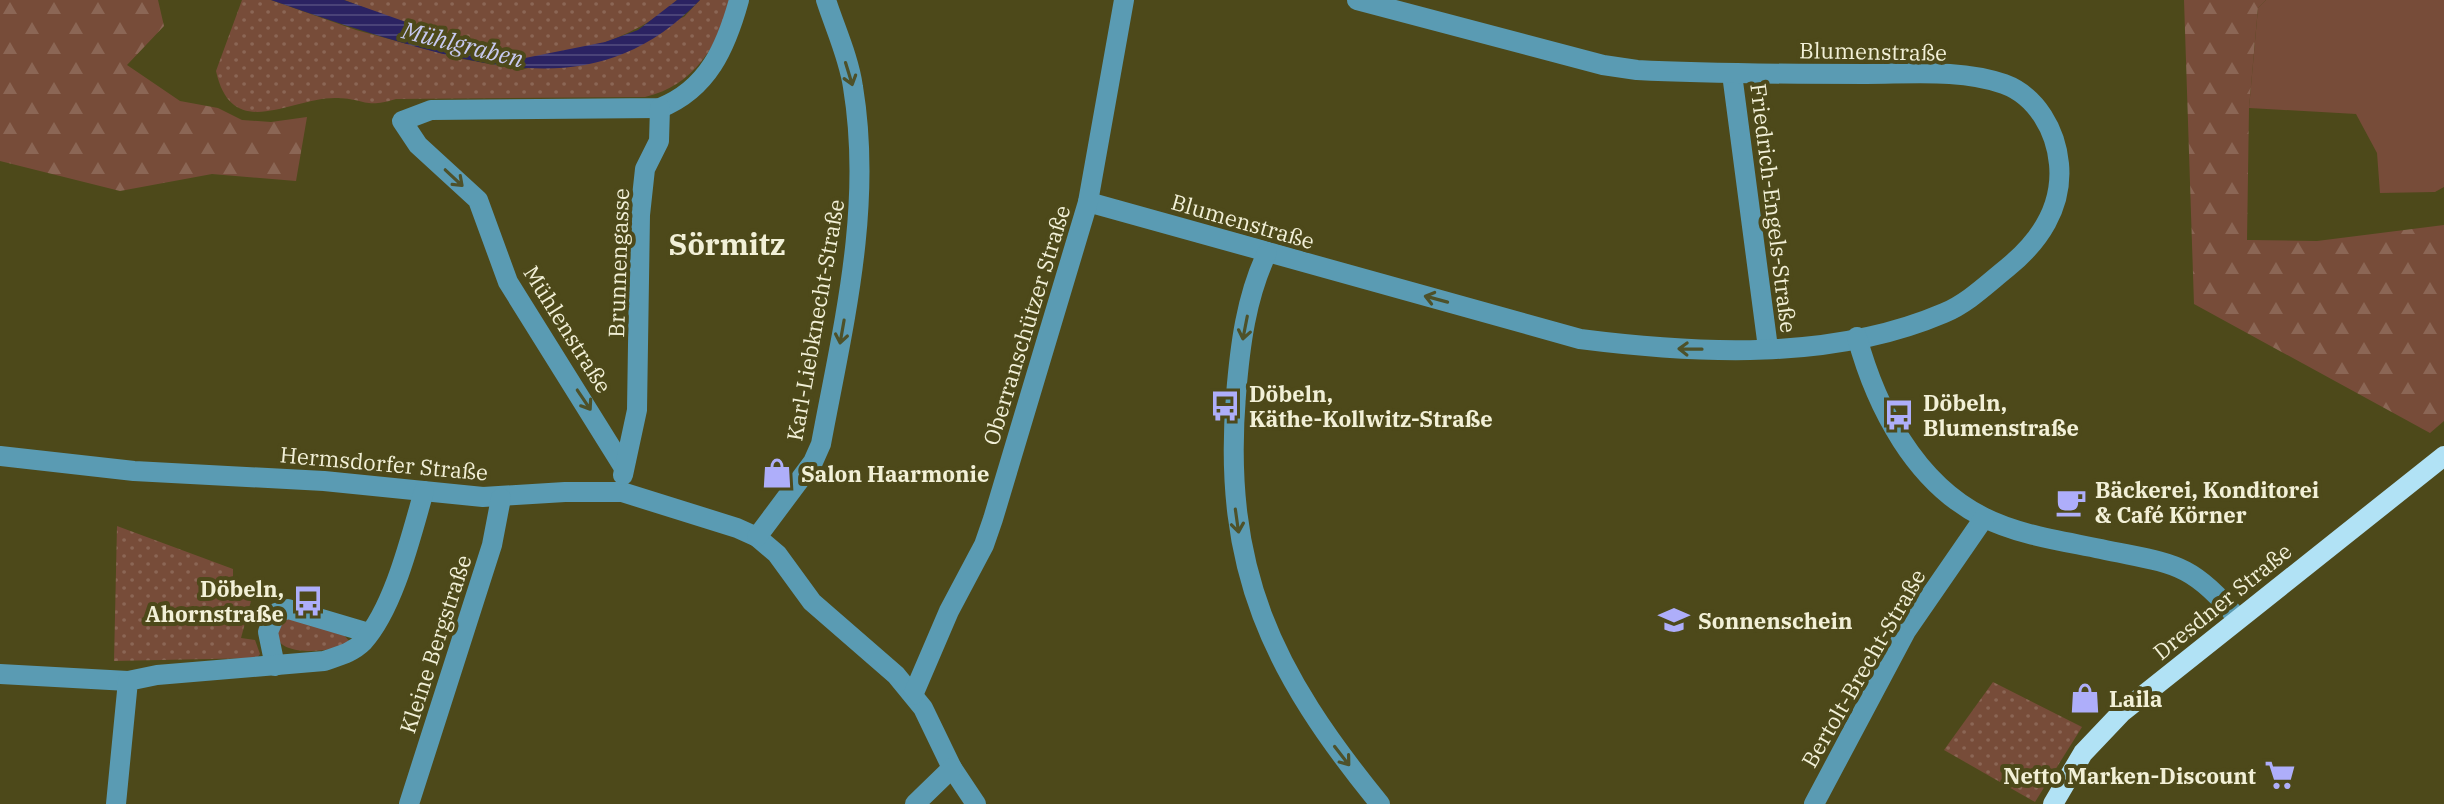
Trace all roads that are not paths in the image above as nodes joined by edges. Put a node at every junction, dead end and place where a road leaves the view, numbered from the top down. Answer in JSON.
{"nodes":[{"id":1,"x":739,"y":0,"type":"edge"},
{"id":2,"x":826,"y":0,"type":"edge"},
{"id":3,"x":1124,"y":0,"type":"edge"},
{"id":4,"x":1357,"y":0,"type":"edge"},
{"id":5,"x":1732,"y":74,"type":"junction"},
{"id":6,"x":660,"y":108,"type":"junction"},
{"id":7,"x":1088,"y":202,"type":"junction"},
{"id":8,"x":1267,"y":253,"type":"junction"},
{"id":9,"x":1857,"y":337,"type":"junction"},
{"id":10,"x":1768,"y":348,"type":"junction"},
{"id":11,"x":0,"y":456,"type":"edge"},
{"id":12,"x":2444,"y":456,"type":"edge"},
{"id":13,"x":624,"y":468,"type":"junction"},
{"id":14,"x":424,"y":491,"type":"junction"},
{"id":15,"x":622,"y":492,"type":"junction"},
{"id":16,"x":501,"y":498,"type":"junction"},
{"id":17,"x":1984,"y":518,"type":"junction"},
{"id":18,"x":757,"y":537,"type":"junction"},
{"id":19,"x":2237,"y":618,"type":"junction"},
{"id":20,"x":369,"y":633,"type":"junction"},
{"id":21,"x":275,"y":666,"type":"junction"},
{"id":22,"x":0,"y":674,"type":"edge"},
{"id":23,"x":128,"y":681,"type":"junction"},
{"id":24,"x":913,"y":695,"type":"junction"},
{"id":25,"x":952,"y":768,"type":"junction"},
{"id":26,"x":116,"y":804,"type":"edge"},
{"id":27,"x":409,"y":804,"type":"edge"},
{"id":28,"x":915,"y":804,"type":"edge"},
{"id":29,"x":976,"y":804,"type":"edge"},
{"id":30,"x":1380,"y":804,"type":"edge"},
{"id":31,"x":1814,"y":804,"type":"edge"},
{"id":32,"x":2053,"y":804,"type":"edge"}],
"edges":[{"from":1,"to":6,"type":"street"},
{"from":2,"to":18,"type":"street","name":"Karl-Liebknecht-Straße","one_way":true},
{"from":3,"to":7,"type":"street","name":"Oberranschützer Straße"},
{"from":4,"to":5,"type":"street","name":"Blumenstraße"},
{"from":5,"to":9,"type":"street","name":"Blumenstraße"},
{"from":5,"to":10,"type":"street","name":"Friedrich-Engels-Straße"},
{"from":6,"to":13,"type":"street","name":"Brunnengasse"},
{"from":6,"to":13,"type":"street","name":"Mühlenstraße","one_way":true},
{"from":7,"to":8,"type":"street","name":"Blumenstraße"},
{"from":7,"to":24,"type":"street","name":"Oberranschützer Straße"},
{"from":10,"to":8,"type":"street","name":"Blumenstraße","one_way":true},
{"from":8,"to":30,"type":"street","one_way":true},
{"from":9,"to":10,"type":"street","name":"Blumenstraße"},
{"from":9,"to":17,"type":"street"},
{"from":11,"to":14,"type":"street","name":"Hermsdorfer Straße"},
{"from":12,"to":19,"type":"main road","name":"Dresdner Straße"},
{"from":13,"to":15,"type":"street"},
{"from":14,"to":16,"type":"street","name":"Hermsdorfer Straße"},
{"from":14,"to":20,"type":"street"},
{"from":15,"to":16,"type":"street","name":"Hermsdorfer Straße"},
{"from":15,"to":18,"type":"street","name":"Hermsdorfer Straße"},
{"from":16,"to":27,"type":"street","name":"Kleine Bergstraße"},
{"from":17,"to":19,"type":"street"},
{"from":17,"to":31,"type":"street","name":"Bertolt-Brecht-Straße"},
{"from":18,"to":24,"type":"street"},
{"from":19,"to":32,"type":"main road","name":"Dresdner Straße"},
{"from":20,"to":21,"type":"street"},
{"from":20,"to":21,"type":"street"},
{"from":21,"to":23,"type":"street"},
{"from":22,"to":23,"type":"street"},
{"from":23,"to":26,"type":"street"},
{"from":24,"to":25,"type":"street"},
{"from":25,"to":28,"type":"street"},
{"from":25,"to":29,"type":"street"}]}
